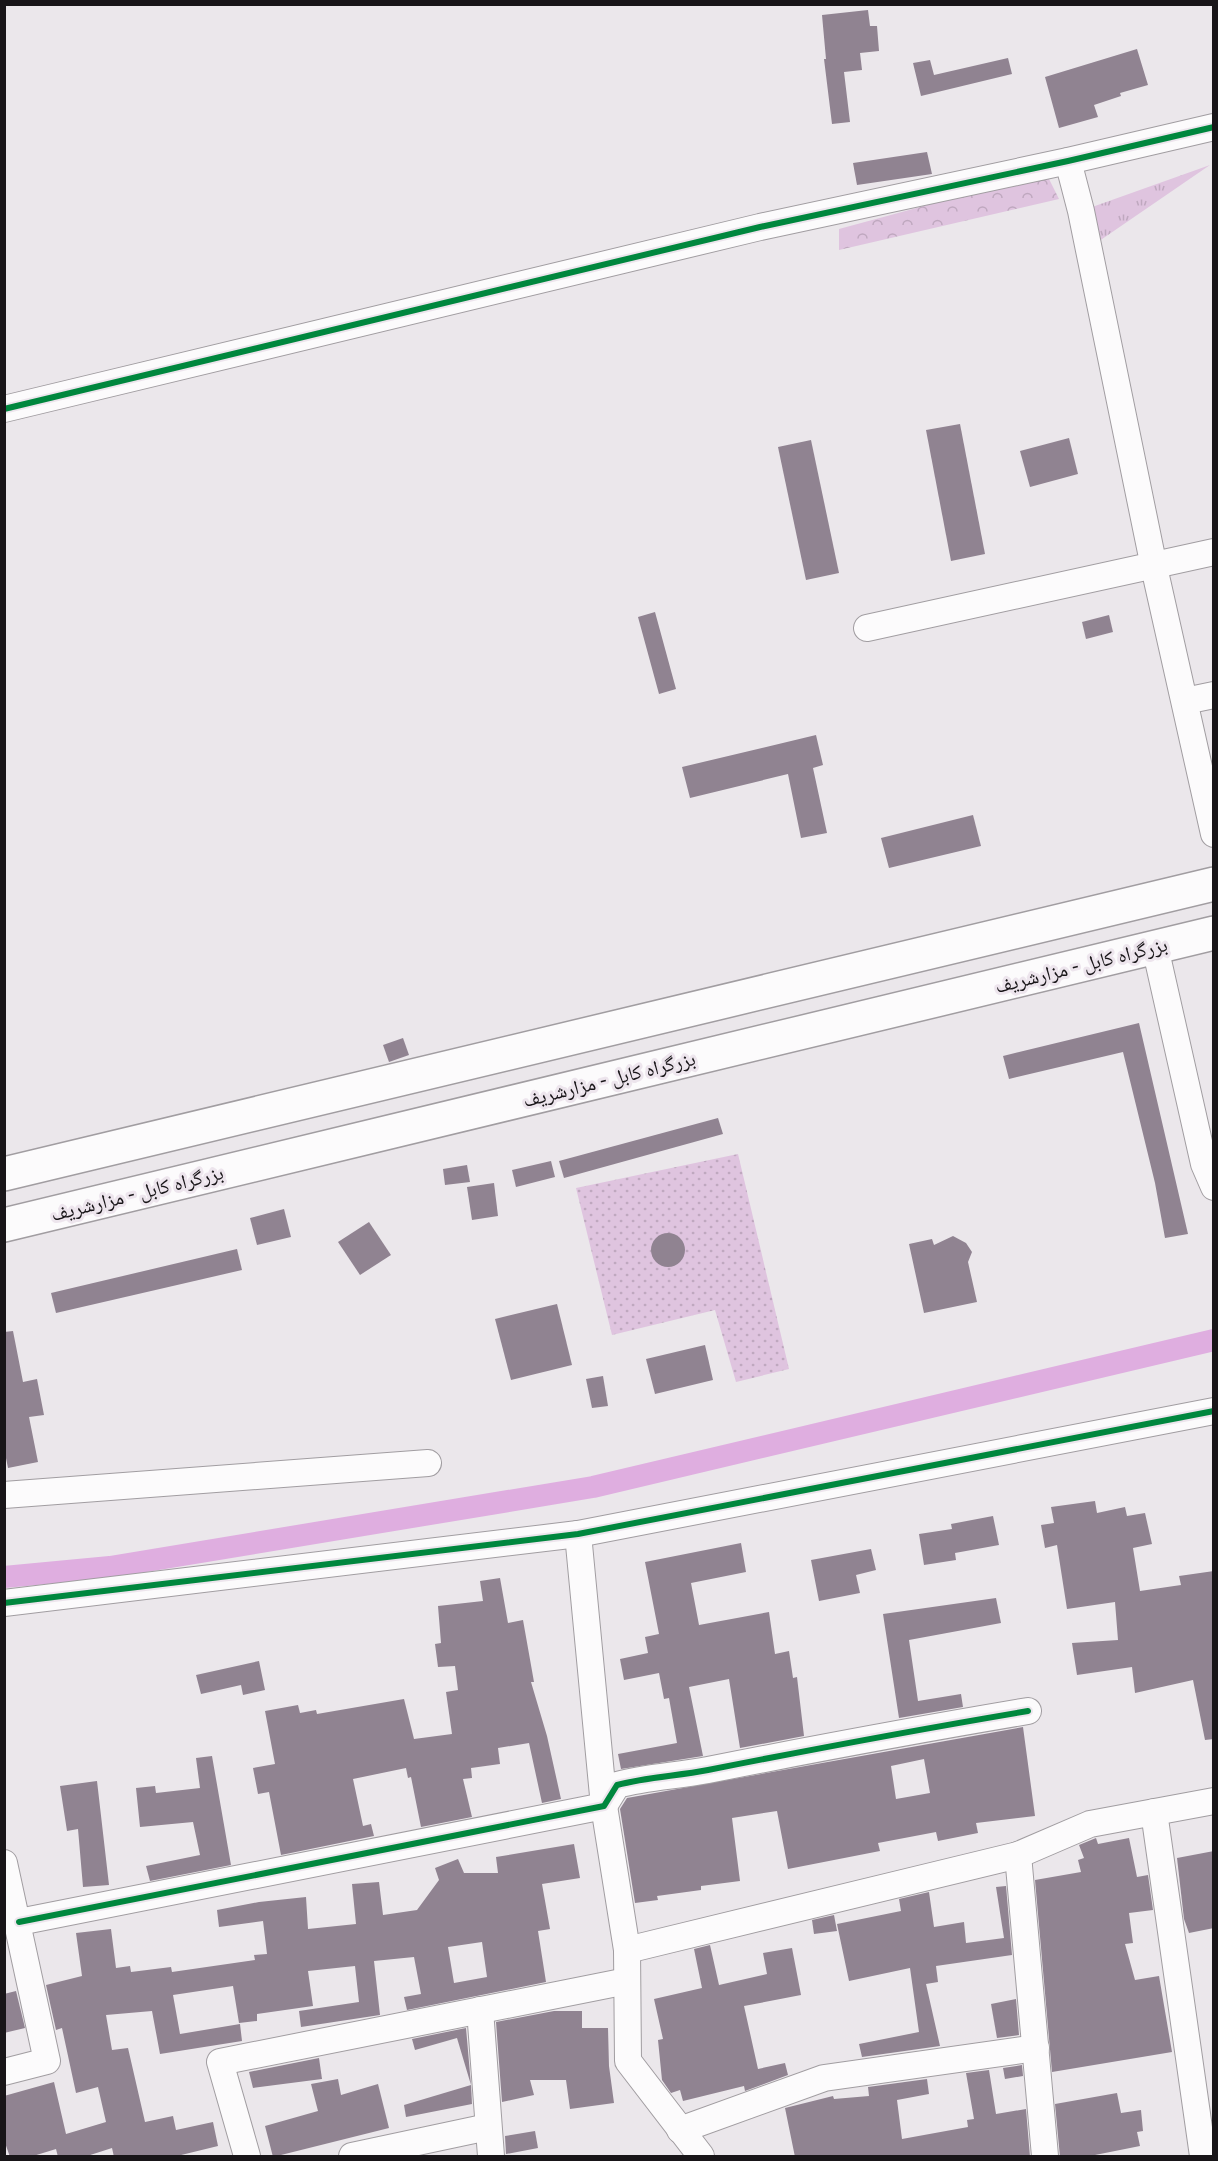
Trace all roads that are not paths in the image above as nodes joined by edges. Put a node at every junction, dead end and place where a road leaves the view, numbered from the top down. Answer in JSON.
{"nodes":[{"id":1,"x":1214,"y":127,"type":"edge"},
{"id":2,"x":1068,"y":161,"type":"junction"},
{"id":3,"x":4,"y":409,"type":"edge"},
{"id":4,"x":1214,"y":552,"type":"edge"},
{"id":5,"x":1154,"y":567,"type":"junction"},
{"id":6,"x":867,"y":628,"type":"dead end"},
{"id":7,"x":1214,"y":695,"type":"edge"},
{"id":8,"x":1185,"y":701,"type":"junction"},
{"id":9,"x":1214,"y":834,"type":"edge"},
{"id":10,"x":1214,"y":884,"type":"edge"},
{"id":11,"x":1214,"y":933,"type":"edge"},
{"id":12,"x":1155,"y":947,"type":"junction"},
{"id":13,"x":4,"y":1174,"type":"edge"},
{"id":14,"x":1214,"y":1187,"type":"edge"},
{"id":15,"x":4,"y":1225,"type":"edge"},
{"id":16,"x":1214,"y":1411,"type":"edge"},
{"id":17,"x":428,"y":1463,"type":"dead end"},
{"id":18,"x":4,"y":1495,"type":"edge"},
{"id":19,"x":578,"y":1534,"type":"junction"},
{"id":20,"x":4,"y":1603,"type":"edge"},
{"id":21,"x":1029,"y":1711,"type":"dead end"},
{"id":22,"x":1214,"y":1801,"type":"edge"},
{"id":23,"x":604,"y":1806,"type":"junction"},
{"id":24,"x":1154,"y":1812,"type":"junction"},
{"id":25,"x":1018,"y":1855,"type":"junction"},
{"id":26,"x":4,"y":1863,"type":"edge"},
{"id":27,"x":8,"y":1891,"type":"edge"},
{"id":28,"x":19,"y":1922,"type":"junction"},
{"id":29,"x":627,"y":1950,"type":"junction"},
{"id":30,"x":627,"y":1981,"type":"junction"},
{"id":31,"x":480,"y":2010,"type":"junction"},
{"id":32,"x":1036,"y":2048,"type":"junction"},
{"id":33,"x":4,"y":2072,"type":"edge"},
{"id":34,"x":488,"y":2127,"type":"junction"},
{"id":35,"x":680,"y":2130,"type":"junction"},
{"id":36,"x":247,"y":2157,"type":"edge"},
{"id":37,"x":352,"y":2157,"type":"edge"},
{"id":38,"x":491,"y":2157,"type":"edge"},
{"id":39,"x":701,"y":2157,"type":"edge"},
{"id":40,"x":1046,"y":2157,"type":"edge"},
{"id":41,"x":1203,"y":2157,"type":"edge"}],
"edges":[{"from":1,"to":2,"type":"street"},
{"from":2,"to":3,"type":"street"},
{"from":2,"to":5,"type":"street"},
{"from":4,"to":5,"type":"street"},
{"from":5,"to":6,"type":"street"},
{"from":5,"to":8,"type":"street"},
{"from":7,"to":8,"type":"street"},
{"from":8,"to":9,"type":"street"},
{"from":10,"to":13,"type":"highway"},
{"from":11,"to":12,"type":"highway","name":"بزرگراه کابل - مزارشریف"},
{"from":12,"to":14,"type":"street"},
{"from":12,"to":15,"type":"highway","name":"بزرگراه کابل - مزارشریف"},
{"from":16,"to":19,"type":"street"},
{"from":17,"to":18,"type":"street"},
{"from":19,"to":20,"type":"street"},
{"from":19,"to":23,"type":"street"},
{"from":21,"to":23,"type":"street"},
{"from":22,"to":24,"type":"street"},
{"from":23,"to":28,"type":"street"},
{"from":23,"to":29,"type":"street"},
{"from":24,"to":25,"type":"street"},
{"from":24,"to":41,"type":"street"},
{"from":25,"to":29,"type":"street"},
{"from":25,"to":32,"type":"street"},
{"from":26,"to":27,"type":"street"},
{"from":27,"to":28,"type":"street"},
{"from":28,"to":33,"type":"street"},
{"from":29,"to":30,"type":"street"},
{"from":30,"to":31,"type":"street"},
{"from":30,"to":35,"type":"street"},
{"from":31,"to":34,"type":"street"},
{"from":31,"to":36,"type":"street"},
{"from":32,"to":35,"type":"street"},
{"from":32,"to":40,"type":"street"},
{"from":34,"to":37,"type":"street"},
{"from":34,"to":38,"type":"street"},
{"from":35,"to":39,"type":"street"}]}
